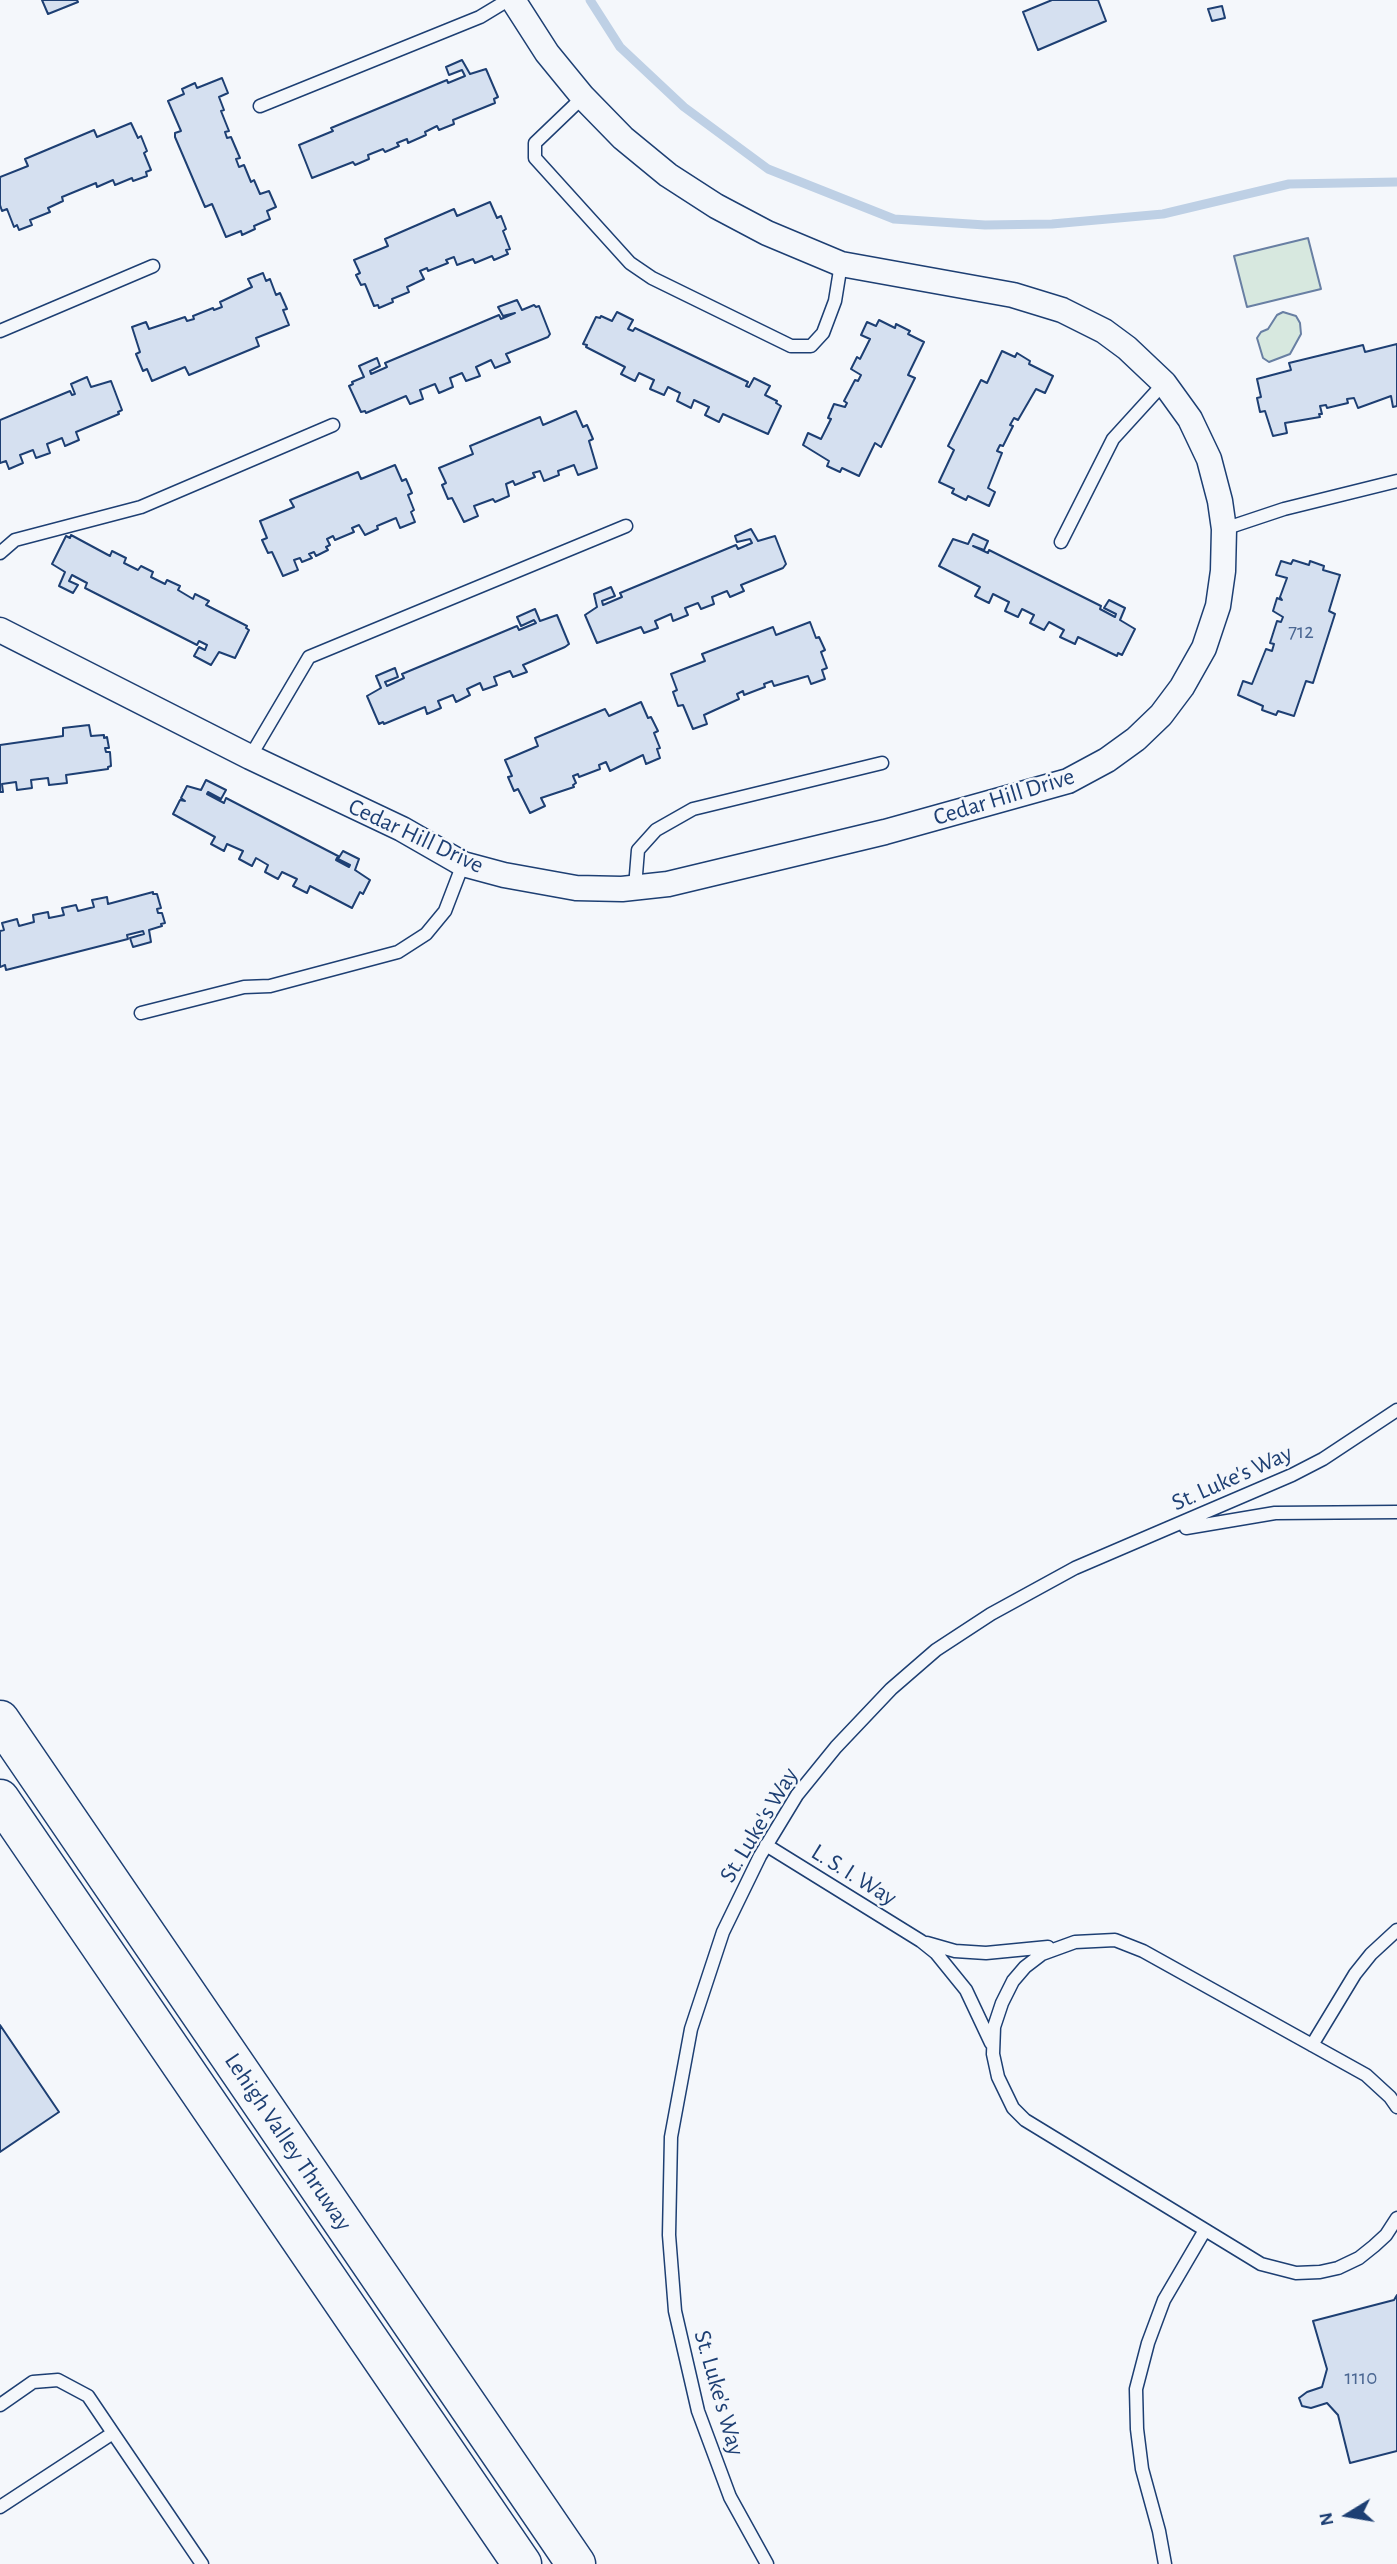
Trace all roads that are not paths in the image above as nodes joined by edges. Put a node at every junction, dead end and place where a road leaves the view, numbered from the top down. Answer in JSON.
{"nodes":[{"id":1,"x":510,"y":0,"type":"edge"},
{"id":2,"x":583,"y":97,"type":"junction"},
{"id":3,"x":260,"y":106,"type":"dead end"},
{"id":4,"x":841,"y":264,"type":"junction"},
{"id":5,"x":153,"y":266,"type":"dead end"},
{"id":6,"x":0,"y":331,"type":"edge"},
{"id":7,"x":1164,"y":383,"type":"junction"},
{"id":8,"x":333,"y":425,"type":"dead end"},
{"id":9,"x":1397,"y":481,"type":"edge"},
{"id":10,"x":626,"y":526,"type":"dead end"},
{"id":11,"x":1224,"y":529,"type":"junction"},
{"id":12,"x":1061,"y":542,"type":"dead end"},
{"id":13,"x":0,"y":553,"type":"edge"},
{"id":14,"x":0,"y":630,"type":"edge"},
{"id":15,"x":250,"y":757,"type":"junction"},
{"id":16,"x":882,"y":763,"type":"dead end"},
{"id":17,"x":463,"y":863,"type":"junction"},
{"id":18,"x":635,"y":887,"type":"junction"},
{"id":19,"x":141,"y":1013,"type":"dead end"},
{"id":20,"x":1397,"y":1410,"type":"edge"},
{"id":21,"x":1397,"y":1512,"type":"edge"},
{"id":22,"x":1125,"y":1546,"type":"junction"},
{"id":23,"x":0,"y":1720,"type":"edge"},
{"id":24,"x":0,"y":1799,"type":"edge"},
{"id":25,"x":766,"y":1845,"type":"junction"},
{"id":26,"x":1397,"y":1930,"type":"edge"},
{"id":27,"x":920,"y":1941,"type":"junction"},
{"id":28,"x":1067,"y":1944,"type":"junction"},
{"id":29,"x":1312,"y":2045,"type":"junction"},
{"id":30,"x":993,"y":2054,"type":"junction"},
{"id":31,"x":1397,"y":2108,"type":"edge"},
{"id":32,"x":1397,"y":2218,"type":"edge"},
{"id":33,"x":1205,"y":2230,"type":"junction"},
{"id":34,"x":0,"y":2405,"type":"edge"},
{"id":35,"x":113,"y":2432,"type":"junction"},
{"id":36,"x":0,"y":2507,"type":"edge"},
{"id":37,"x":202,"y":2564,"type":"edge"},
{"id":38,"x":522,"y":2564,"type":"edge"},
{"id":39,"x":576,"y":2564,"type":"edge"},
{"id":40,"x":767,"y":2564,"type":"edge"},
{"id":41,"x":1165,"y":2564,"type":"edge"}],
"edges":[{"from":1,"to":2,"type":"street","name":"Cedar Hill Drive"},
{"from":1,"to":3,"type":"lane"},
{"from":2,"to":4,"type":"street","name":"Cedar Hill Drive"},
{"from":2,"to":4,"type":"lane"},
{"from":4,"to":7,"type":"street","name":"Cedar Hill Drive"},
{"from":5,"to":6,"type":"lane"},
{"from":7,"to":11,"type":"street","name":"Cedar Hill Drive"},
{"from":7,"to":12,"type":"lane"},
{"from":8,"to":13,"type":"lane"},
{"from":9,"to":11,"type":"lane"},
{"from":10,"to":15,"type":"lane"},
{"from":11,"to":18,"type":"street","name":"Cedar Hill Drive"},
{"from":14,"to":15,"type":"street","name":"Cedar Hill Drive"},
{"from":15,"to":17,"type":"street","name":"Cedar Hill Drive"},
{"from":16,"to":18,"type":"lane"},
{"from":17,"to":18,"type":"street","name":"Cedar Hill Drive"},
{"from":17,"to":19,"type":"lane"},
{"from":20,"to":22,"type":"lane","name":"St. Luke's Way"},
{"from":21,"to":22,"type":"lane"},
{"from":22,"to":25,"type":"lane","name":"St. Luke's Way"},
{"from":23,"to":39,"type":"highway","name":"Lehigh Valley Thruway"},
{"from":24,"to":38,"type":"highway","name":"Lehigh Valley Thruway"},
{"from":25,"to":27,"type":"lane","name":"L. S. I. Way"},
{"from":25,"to":40,"type":"lane","name":"St. Luke's Way"},
{"from":26,"to":29,"type":"lane"},
{"from":27,"to":28,"type":"lane"},
{"from":27,"to":30,"type":"lane"},
{"from":28,"to":29,"type":"lane"},
{"from":28,"to":30,"type":"lane"},
{"from":29,"to":31,"type":"lane"},
{"from":30,"to":33,"type":"lane"},
{"from":32,"to":33,"type":"lane"},
{"from":33,"to":41,"type":"lane"},
{"from":34,"to":35,"type":"lane"},
{"from":35,"to":36,"type":"lane"},
{"from":35,"to":37,"type":"lane"}]}
